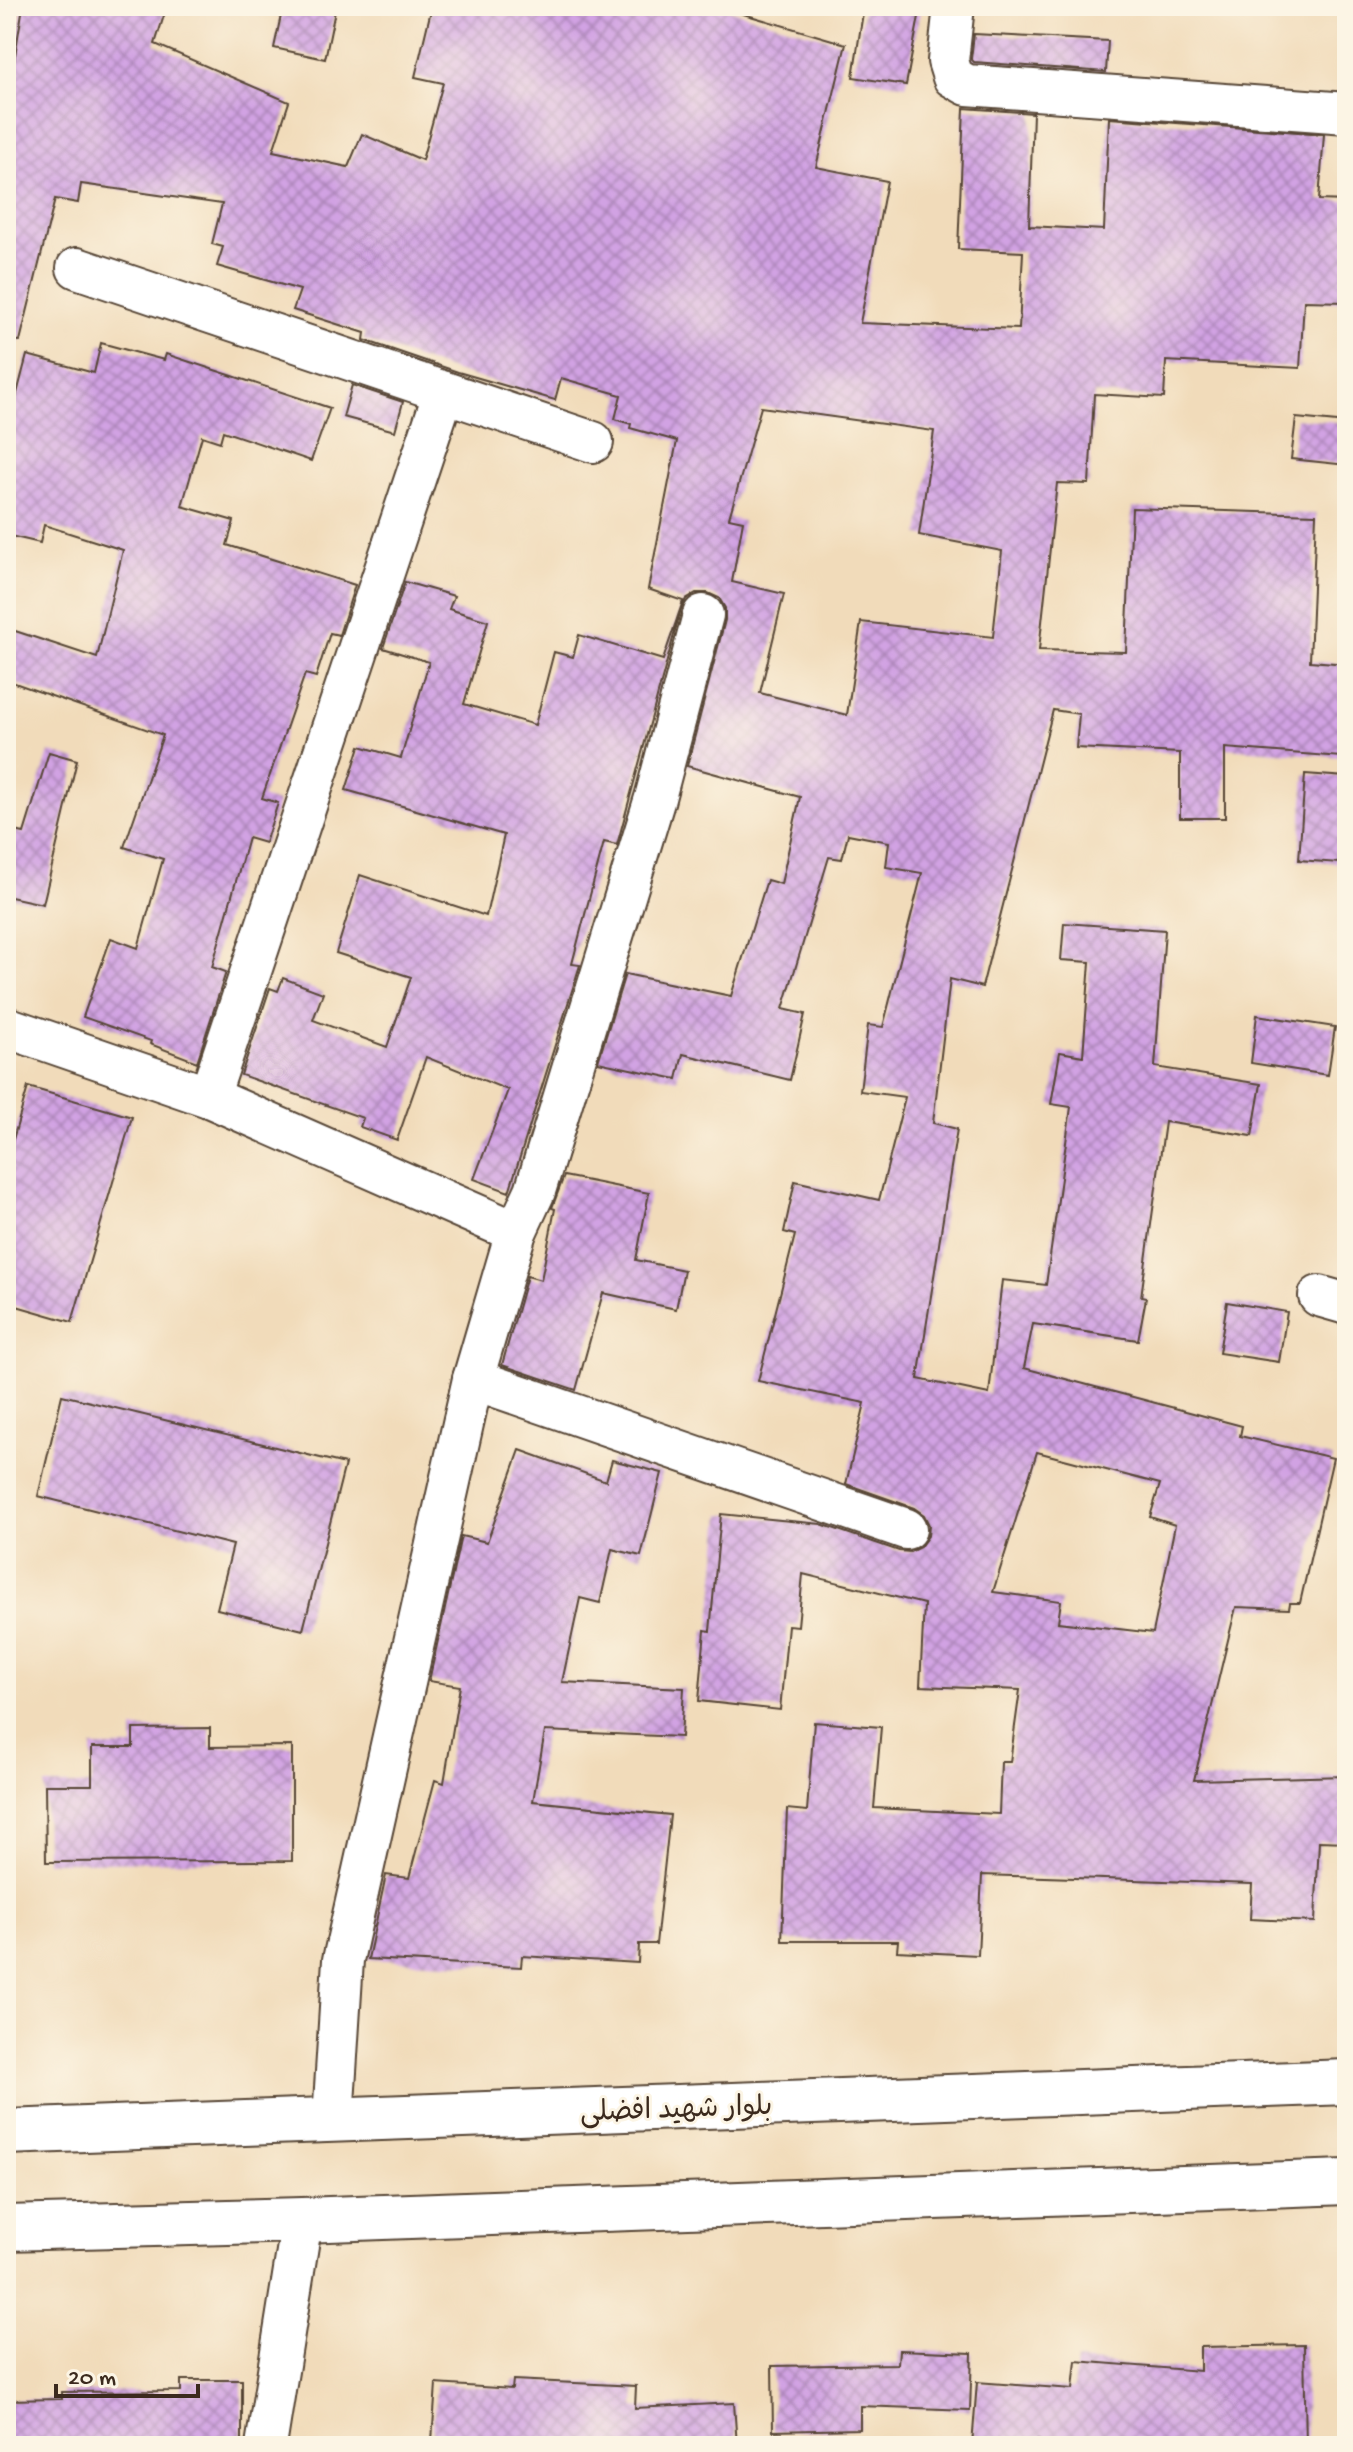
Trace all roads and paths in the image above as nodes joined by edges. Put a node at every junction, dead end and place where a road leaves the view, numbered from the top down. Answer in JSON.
{"nodes":[{"id":1,"x":954,"y":6,"type":"edge"},
{"id":2,"x":1347,"y":113,"type":"edge"},
{"id":3,"x":77,"y":268,"type":"dead end"},
{"id":4,"x":444,"y":392,"type":"junction"},
{"id":5,"x":593,"y":442,"type":"dead end"},
{"id":6,"x":703,"y":615,"type":"dead end"},
{"id":7,"x":6,"y":1027,"type":"edge"},
{"id":8,"x":209,"y":1097,"type":"junction"},
{"id":9,"x":516,"y":1232,"type":"junction"},
{"id":10,"x":473,"y":1379,"type":"junction"},
{"id":11,"x":906,"y":1529,"type":"dead end"},
{"id":12,"x":1347,"y":2082,"type":"edge"},
{"id":13,"x":333,"y":2120,"type":"junction"},
{"id":14,"x":6,"y":2132,"type":"edge"},
{"id":15,"x":1347,"y":2182,"type":"edge"},
{"id":16,"x":302,"y":2220,"type":"junction"},
{"id":17,"x":6,"y":2228,"type":"edge"},
{"id":18,"x":266,"y":2446,"type":"edge"}],
"edges":[{"from":1,"to":2,"type":"street"},
{"from":3,"to":4,"type":"street"},
{"from":4,"to":5,"type":"street"},
{"from":4,"to":8,"type":"street"},
{"from":6,"to":9,"type":"street"},
{"from":7,"to":8,"type":"street"},
{"from":8,"to":9,"type":"street"},
{"from":9,"to":10,"type":"street"},
{"from":10,"to":11,"type":"street"},
{"from":10,"to":13,"type":"street"},
{"from":12,"to":13,"type":"main road","name":"بلوار شهید افضلی"},
{"from":13,"to":14,"type":"main road","name":"بلوار شهید افضلی"},
{"from":15,"to":16,"type":"main road"},
{"from":16,"to":17,"type":"main road"},
{"from":16,"to":18,"type":"street"}]}
